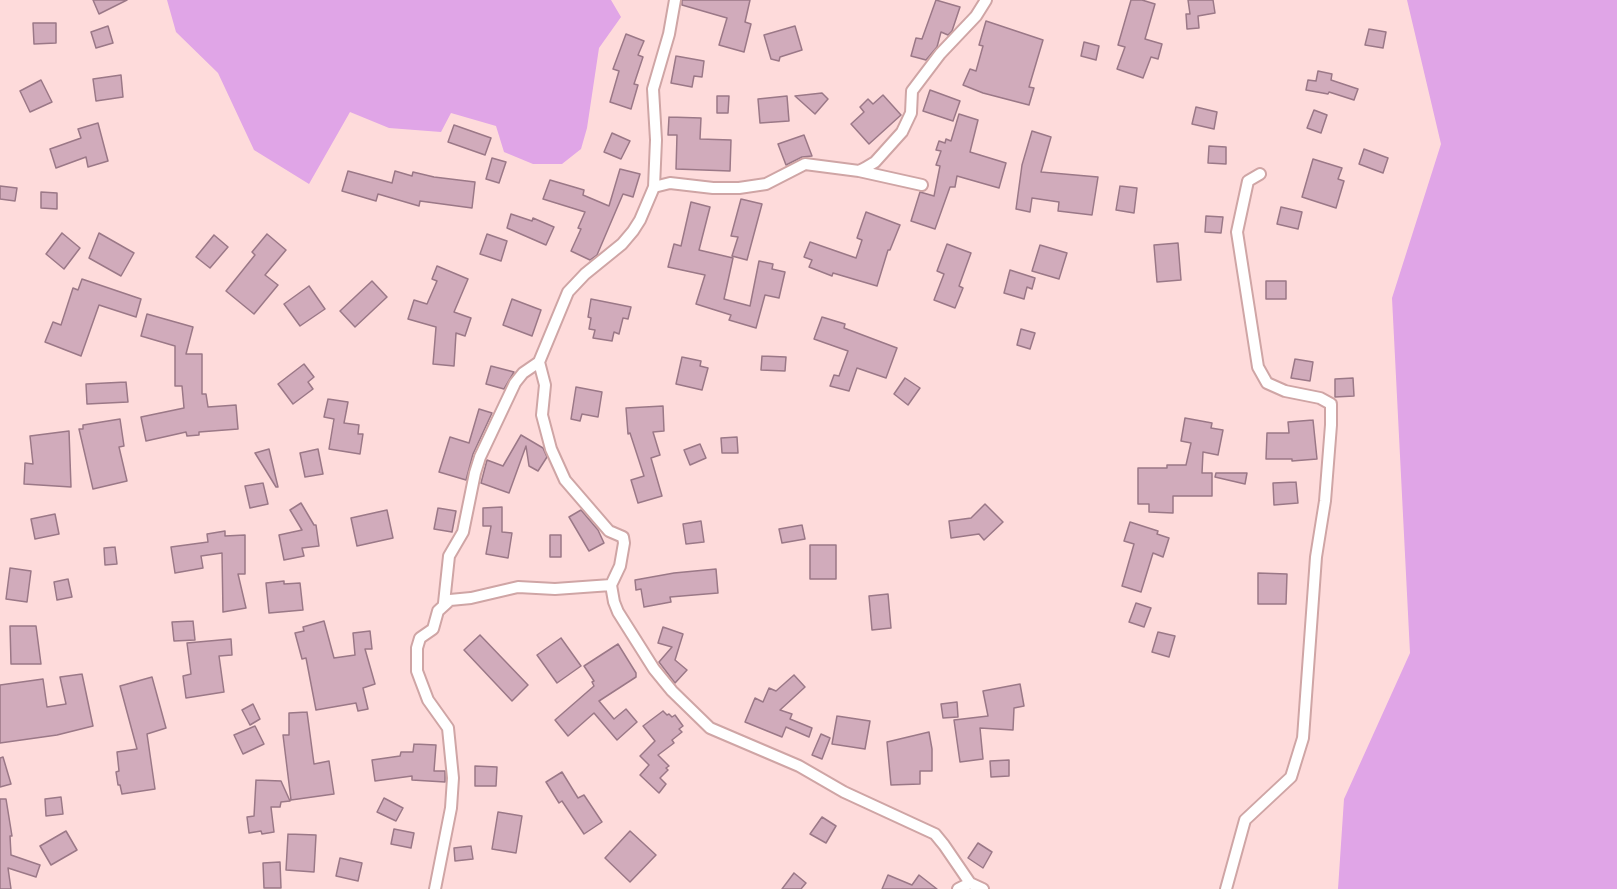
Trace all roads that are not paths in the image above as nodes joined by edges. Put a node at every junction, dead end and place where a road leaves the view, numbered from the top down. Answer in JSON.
{"nodes":[{"id":1,"x":675,"y":0,"type":"edge"},
{"id":2,"x":986,"y":0,"type":"edge"},
{"id":3,"x":859,"y":171,"type":"junction"},
{"id":4,"x":1260,"y":174,"type":"dead end"},
{"id":5,"x":922,"y":185,"type":"dead end"},
{"id":6,"x":654,"y":187,"type":"junction"},
{"id":7,"x":539,"y":362,"type":"junction"},
{"id":8,"x":611,"y":585,"type":"junction"},
{"id":9,"x":444,"y":603,"type":"junction"},
{"id":10,"x":970,"y":883,"type":"junction"},
{"id":11,"x":435,"y":889,"type":"edge"},
{"id":12,"x":958,"y":889,"type":"edge"},
{"id":13,"x":983,"y":889,"type":"edge"},
{"id":14,"x":1226,"y":889,"type":"edge"}],
"edges":[{"from":1,"to":6,"type":"street"},
{"from":2,"to":3,"type":"street"},
{"from":3,"to":5,"type":"street"},
{"from":3,"to":6,"type":"street"},
{"from":4,"to":14,"type":"street"},
{"from":6,"to":7,"type":"street"},
{"from":7,"to":8,"type":"street"},
{"from":7,"to":9,"type":"street"},
{"from":8,"to":9,"type":"street"},
{"from":8,"to":10,"type":"street"},
{"from":9,"to":11,"type":"street"},
{"from":10,"to":12,"type":"street"},
{"from":10,"to":13,"type":"street"}]}
